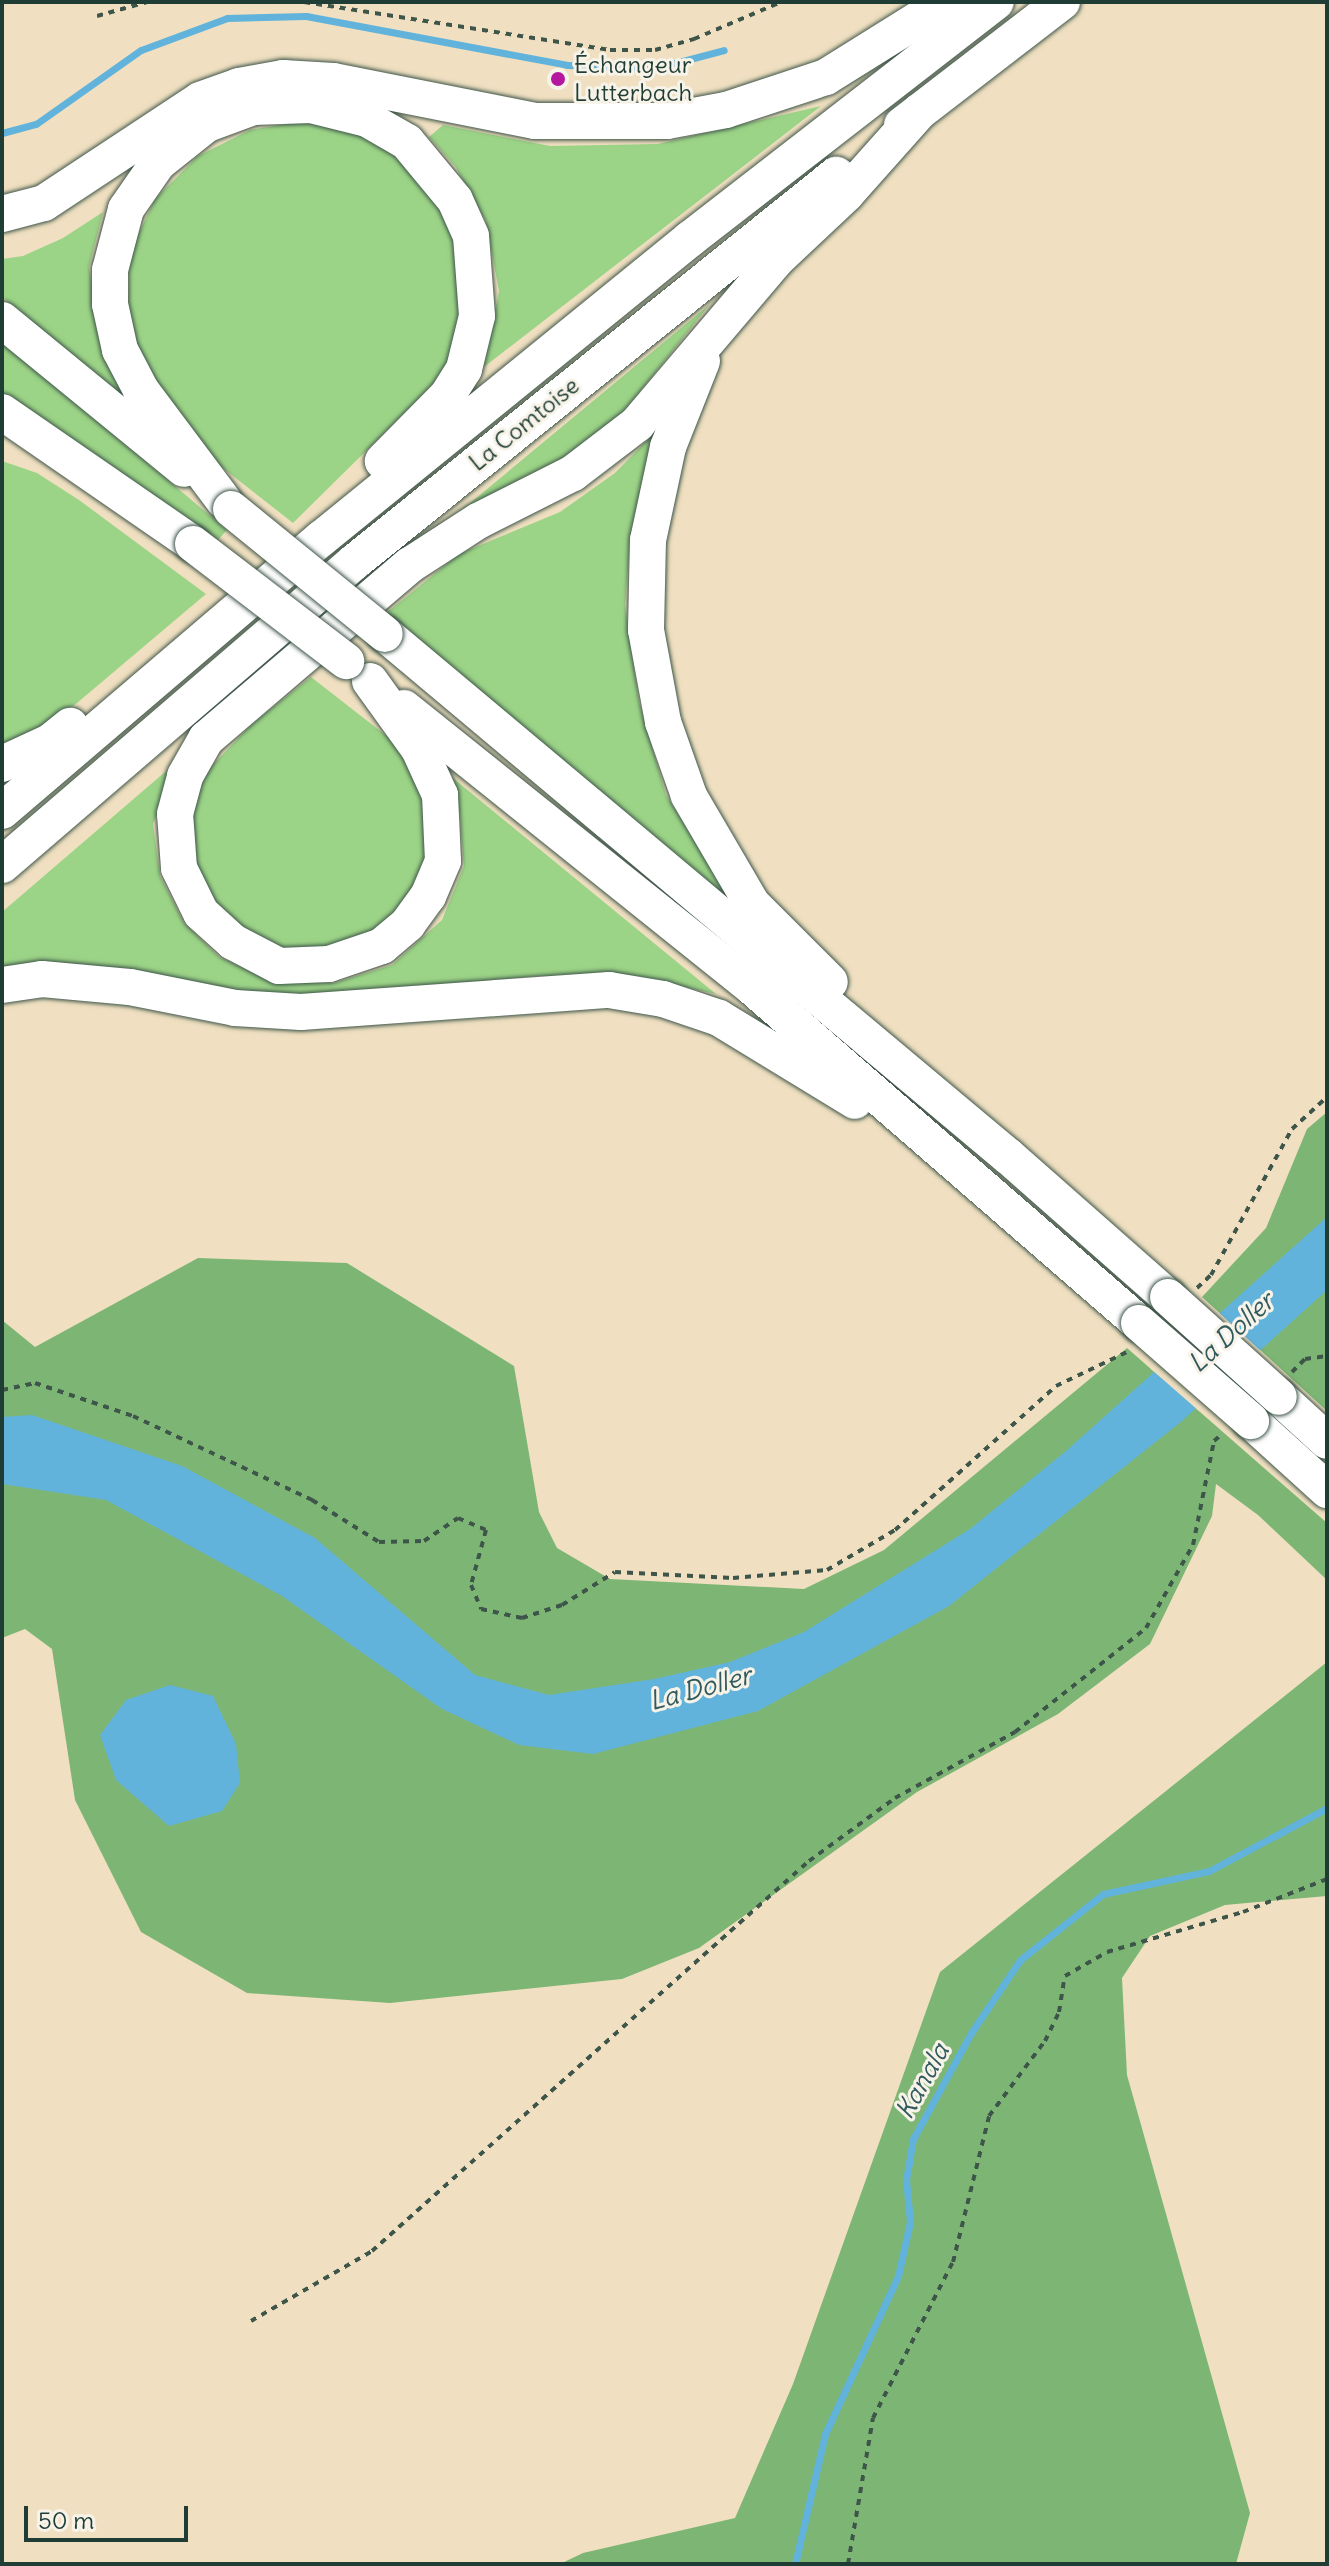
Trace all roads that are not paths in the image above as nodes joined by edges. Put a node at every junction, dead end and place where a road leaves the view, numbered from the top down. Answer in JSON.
{"nodes":[{"id":1,"x":946,"y":2,"type":"edge"},
{"id":2,"x":996,"y":2,"type":"edge"},
{"id":3,"x":1062,"y":2,"type":"edge"},
{"id":4,"x":920,"y":111,"type":"junction"},
{"id":5,"x":2,"y":214,"type":"edge"},
{"id":6,"x":2,"y":320,"type":"edge"},
{"id":7,"x":715,"y":329,"type":"junction"},
{"id":8,"x":2,"y":412,"type":"edge"},
{"id":9,"x":2,"y":441,"type":"edge"},
{"id":10,"x":128,"y":498,"type":"junction"},
{"id":11,"x":227,"y":505,"type":"junction"},
{"id":12,"x":361,"y":505,"type":"junction"},
{"id":13,"x":358,"y":671,"type":"junction"},
{"id":14,"x":129,"y":701,"type":"junction"},
{"id":15,"x":2,"y":764,"type":"edge"},
{"id":16,"x":2,"y":811,"type":"edge"},
{"id":17,"x":2,"y":865,"type":"edge"},
{"id":18,"x":2,"y":985,"type":"edge"},
{"id":19,"x":930,"y":1094,"type":"junction"},
{"id":20,"x":959,"y":1164,"type":"junction"},
{"id":21,"x":1327,"y":1441,"type":"edge"},
{"id":22,"x":1327,"y":1490,"type":"edge"}],
"edges":[{"from":1,"to":5,"type":"highway"},
{"from":2,"to":12,"type":"highway","name":"La Comtoise"},
{"from":3,"to":4,"type":"highway","name":"La Comtoise"},
{"from":4,"to":7,"type":"highway"},
{"from":4,"to":17,"type":"highway","name":"La Comtoise"},
{"from":6,"to":11,"type":"highway"},
{"from":7,"to":13,"type":"highway"},
{"from":7,"to":19,"type":"highway"},
{"from":8,"to":10,"type":"highway"},
{"from":9,"to":10,"type":"highway"},
{"from":10,"to":13,"type":"highway","bridge":true},
{"from":11,"to":12,"type":"highway"},
{"from":11,"to":19,"type":"highway","bridge":true},
{"from":12,"to":14,"type":"highway","name":"La Comtoise"},
{"from":13,"to":20,"type":"highway"},
{"from":14,"to":15,"type":"highway"},
{"from":14,"to":16,"type":"highway","name":"La Comtoise"},
{"from":18,"to":20,"type":"highway"},
{"from":19,"to":21,"type":"highway","bridge":true},
{"from":20,"to":22,"type":"highway","bridge":true}]}
